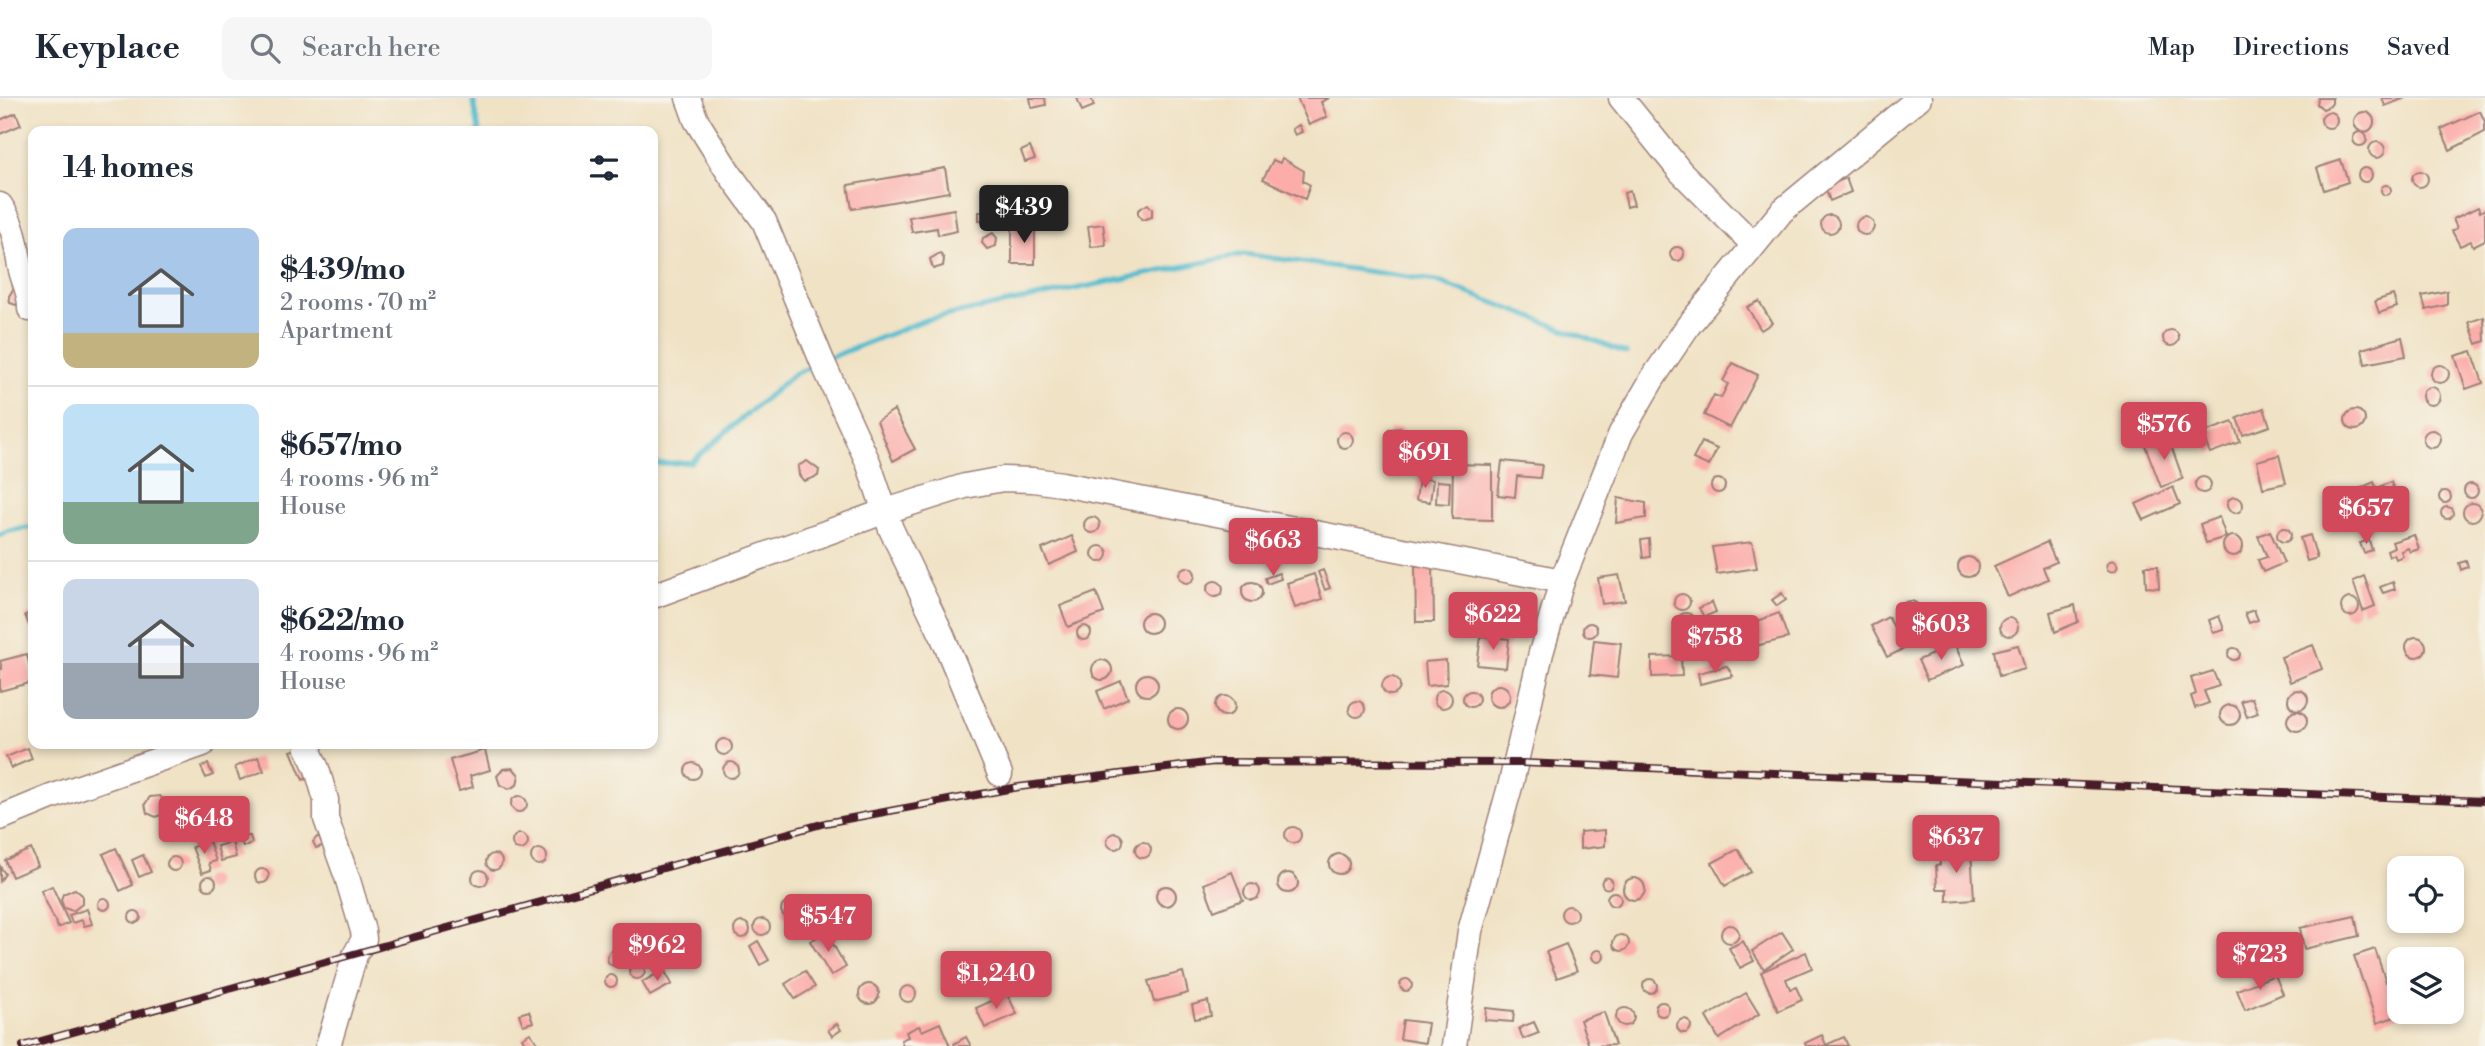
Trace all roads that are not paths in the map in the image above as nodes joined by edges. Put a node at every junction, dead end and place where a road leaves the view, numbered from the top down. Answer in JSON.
{"nodes":[{"id":1,"x":688,"y":98,"type":"edge"},
{"id":2,"x":1620,"y":98,"type":"edge"},
{"id":3,"x":1919,"y":98,"type":"edge"},
{"id":4,"x":0,"y":205,"type":"edge"},
{"id":5,"x":1753,"y":244,"type":"junction"},
{"id":6,"x":28,"y":291,"type":"edge"},
{"id":7,"x":883,"y":512,"type":"junction"},
{"id":8,"x":1562,"y":581,"type":"junction"},
{"id":9,"x":658,"y":594,"type":"edge"},
{"id":10,"x":189,"y":749,"type":"edge"},
{"id":11,"x":308,"y":749,"type":"edge"},
{"id":12,"x":1000,"y":774,"type":"dead end"},
{"id":13,"x":1,"y":818,"type":"edge"},
{"id":14,"x":328,"y":1046,"type":"edge"},
{"id":15,"x":1454,"y":1046,"type":"edge"}],
"edges":[{"from":1,"to":7,"type":"street"},
{"from":2,"to":5,"type":"street"},
{"from":3,"to":5,"type":"street"},
{"from":4,"to":6,"type":"street"},
{"from":5,"to":8,"type":"street"},
{"from":7,"to":8,"type":"street"},
{"from":7,"to":9,"type":"street"},
{"from":7,"to":12,"type":"street"},
{"from":8,"to":15,"type":"street"},
{"from":10,"to":13,"type":"street"},
{"from":11,"to":14,"type":"street"}]}
